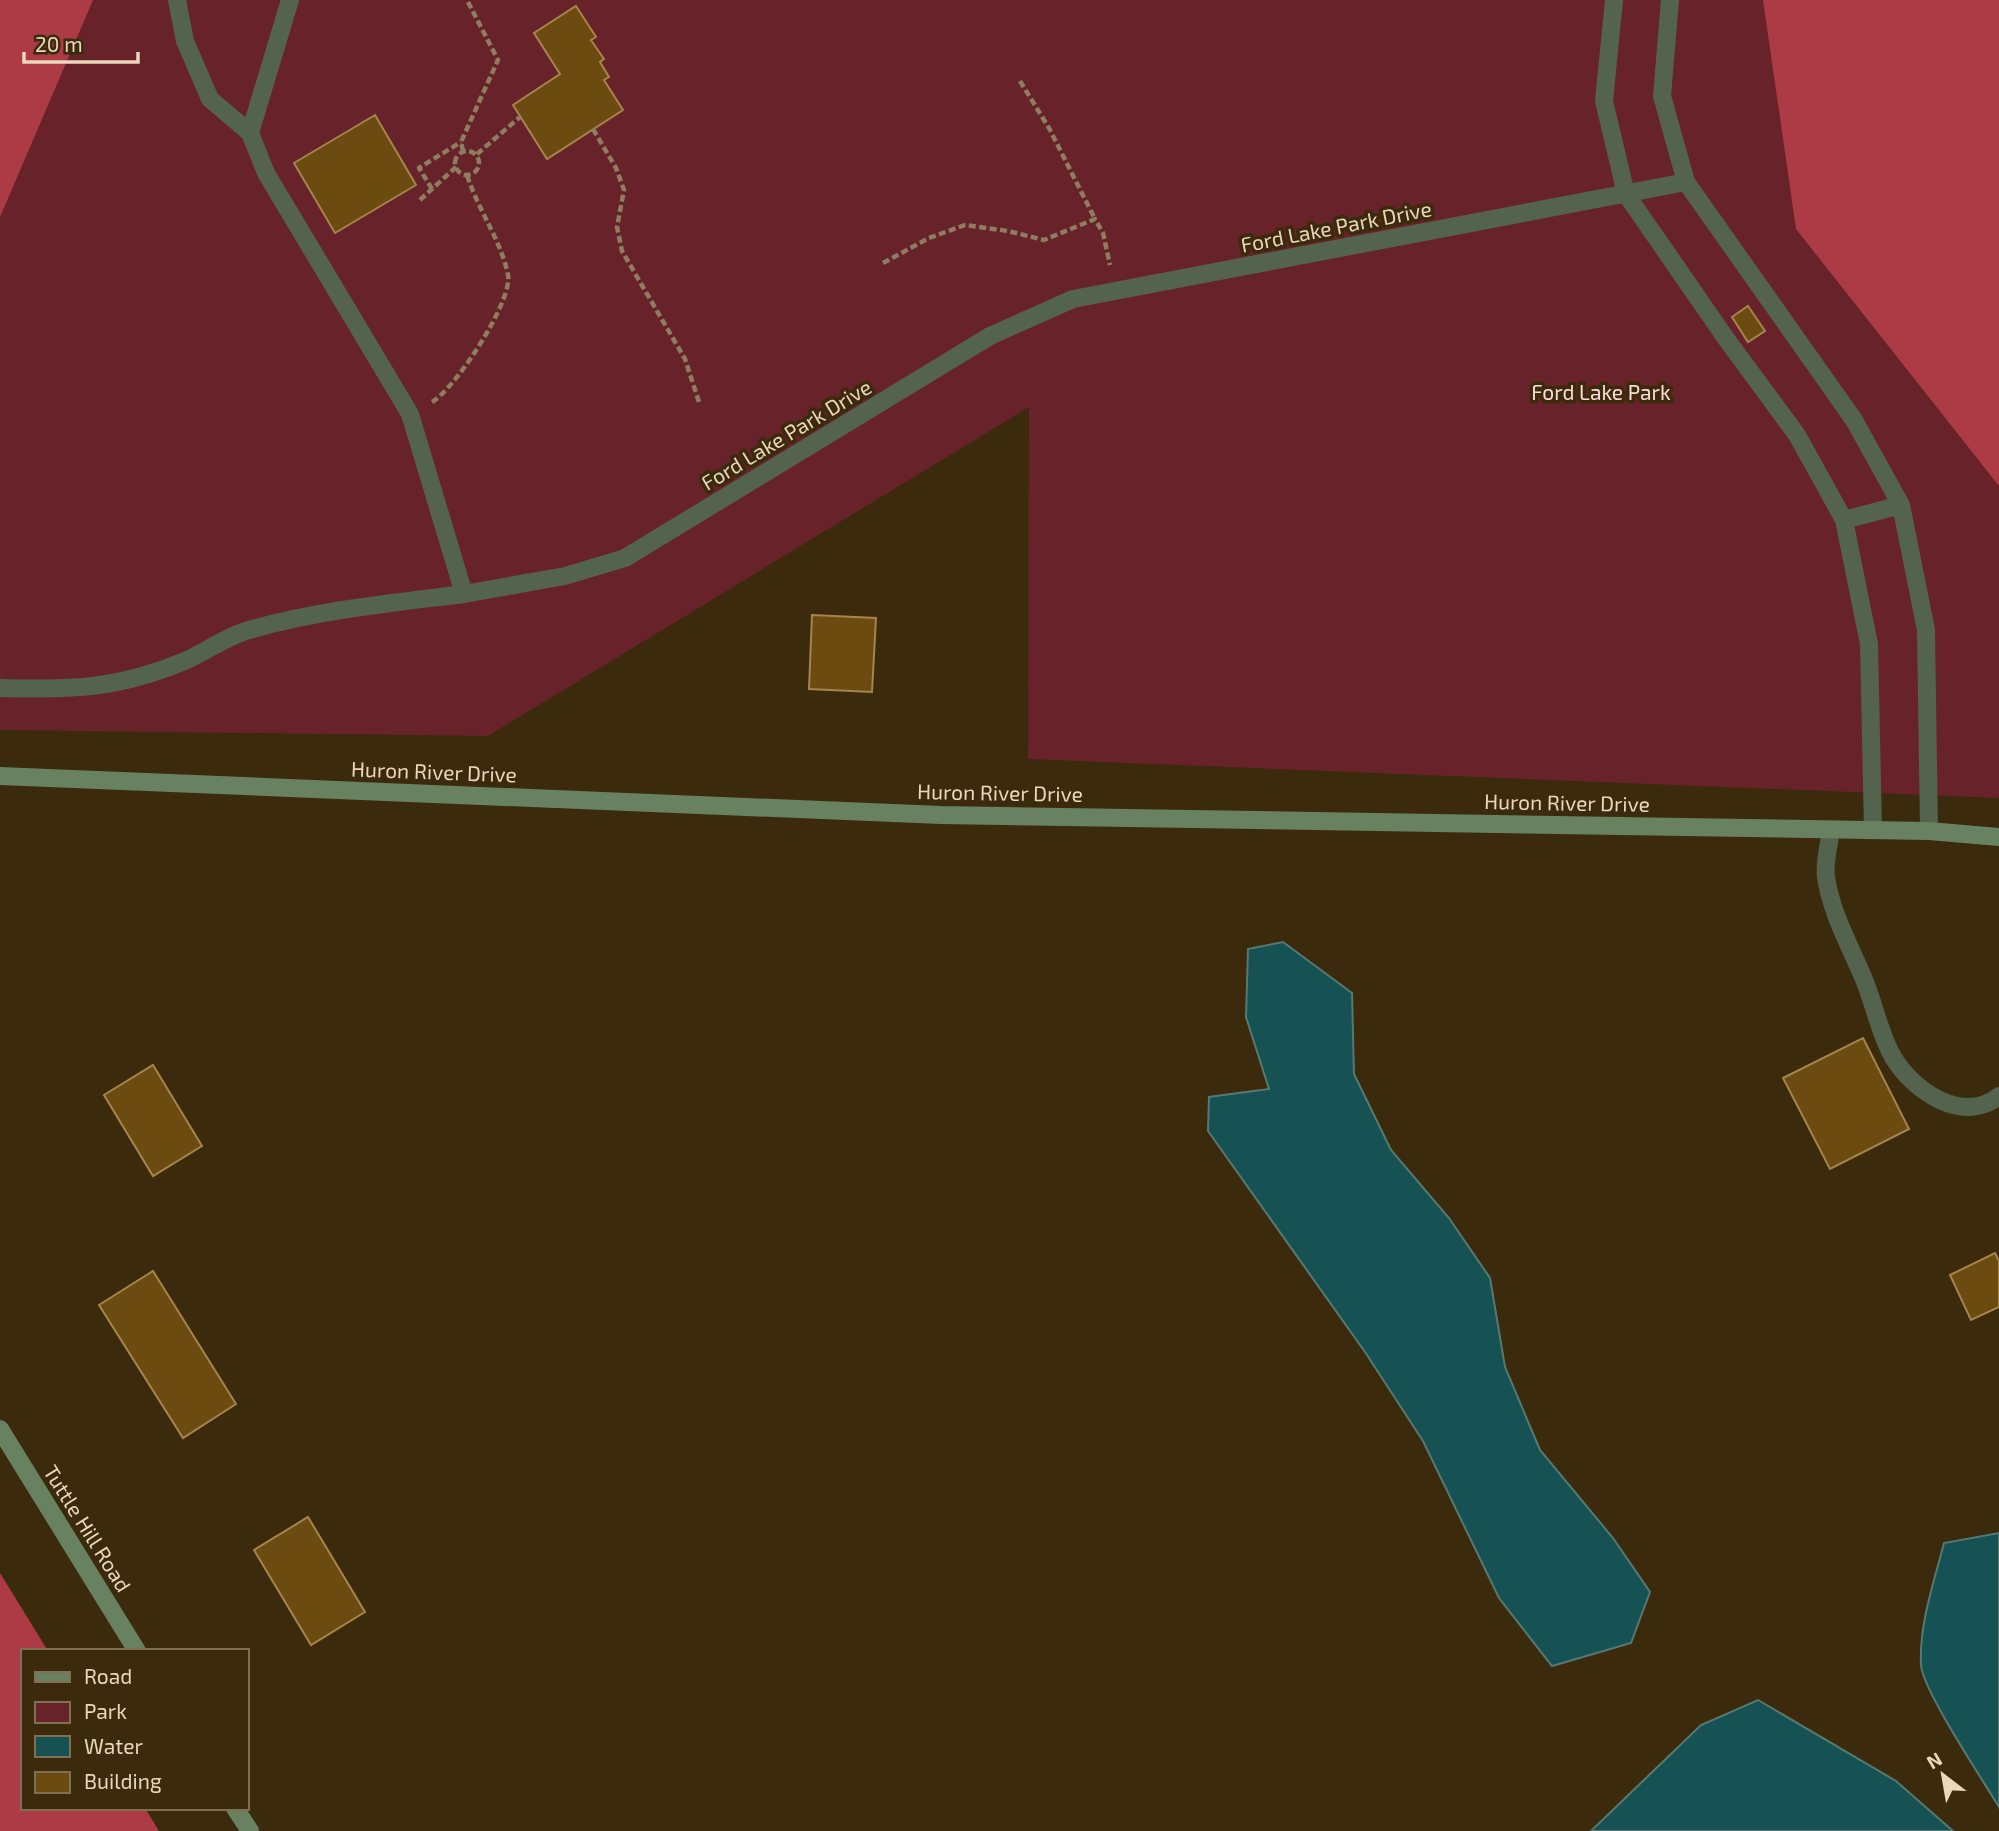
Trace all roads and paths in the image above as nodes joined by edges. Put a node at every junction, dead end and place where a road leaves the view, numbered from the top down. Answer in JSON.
{"nodes":[{"id":1,"x":177,"y":0,"type":"edge"},
{"id":2,"x":290,"y":0,"type":"edge"},
{"id":3,"x":467,"y":0,"type":"edge"},
{"id":4,"x":1614,"y":0,"type":"edge"},
{"id":5,"x":1670,"y":0,"type":"edge"},
{"id":6,"x":1020,"y":81,"type":"dead end"},
{"id":7,"x":520,"y":117,"type":"dead end"},
{"id":8,"x":593,"y":129,"type":"dead end"},
{"id":9,"x":250,"y":133,"type":"junction"},
{"id":10,"x":461,"y":142,"type":"junction"},
{"id":11,"x":463,"y":151,"type":"junction"},
{"id":12,"x":477,"y":154,"type":"junction"},
{"id":13,"x":456,"y":167,"type":"junction"},
{"id":14,"x":467,"y":175,"type":"junction"},
{"id":15,"x":1686,"y":182,"type":"junction"},
{"id":16,"x":432,"y":189,"type":"junction"},
{"id":17,"x":1626,"y":194,"type":"junction"},
{"id":18,"x":420,"y":200,"type":"dead end"},
{"id":19,"x":1095,"y":219,"type":"junction"},
{"id":20,"x":883,"y":263,"type":"dead end"},
{"id":21,"x":1116,"y":292,"type":"junction"},
{"id":22,"x":699,"y":402,"type":"dead end"},
{"id":23,"x":410,"y":414,"type":"junction"},
{"id":24,"x":1901,"y":505,"type":"junction"},
{"id":25,"x":1844,"y":520,"type":"junction"},
{"id":26,"x":464,"y":594,"type":"junction"},
{"id":27,"x":0,"y":688,"type":"edge"},
{"id":28,"x":0,"y":776,"type":"edge"},
{"id":29,"x":1831,"y":830,"type":"junction"},
{"id":30,"x":1873,"y":830,"type":"junction"},
{"id":31,"x":1929,"y":831,"type":"junction"},
{"id":32,"x":1999,"y":837,"type":"edge"},
{"id":33,"x":1999,"y":1096,"type":"edge"},
{"id":34,"x":0,"y":1429,"type":"edge"},
{"id":35,"x":136,"y":1649,"type":"edge"},
{"id":36,"x":236,"y":1810,"type":"edge"},
{"id":37,"x":250,"y":1831,"type":"edge"}],
"edges":[{"from":1,"to":9,"type":"lane"},
{"from":2,"to":9,"type":"lane"},
{"from":3,"to":10,"type":"path"},
{"from":4,"to":17,"type":"lane"},
{"from":5,"to":15,"type":"lane"},
{"from":6,"to":19,"type":"path"},
{"from":7,"to":12,"type":"path"},
{"from":8,"to":22,"type":"path"},
{"from":9,"to":23,"type":"lane"},
{"from":10,"to":11,"type":"path"},
{"from":10,"to":16,"type":"path"},
{"from":11,"to":12,"type":"path"},
{"from":11,"to":13,"type":"path"},
{"from":12,"to":14,"type":"path"},
{"from":13,"to":14,"type":"path"},
{"from":13,"to":16,"type":"path"},
{"from":14,"to":23,"type":"path"},
{"from":15,"to":17,"type":"lane","name":"Ford Lake Park Drive"},
{"from":15,"to":24,"type":"lane"},
{"from":16,"to":18,"type":"path"},
{"from":17,"to":21,"type":"lane","name":"Ford Lake Park Drive"},
{"from":17,"to":25,"type":"lane"},
{"from":19,"to":20,"type":"path"},
{"from":19,"to":21,"type":"path"},
{"from":21,"to":26,"type":"lane","name":"Ford Lake Park Drive"},
{"from":23,"to":26,"type":"lane"},
{"from":24,"to":25,"type":"lane"},
{"from":24,"to":31,"type":"lane"},
{"from":25,"to":30,"type":"lane"},
{"from":26,"to":27,"type":"lane","name":"Ford Lake Park Drive"},
{"from":28,"to":29,"type":"main road","name":"Huron River Drive"},
{"from":29,"to":30,"type":"main road","name":"Huron River Drive"},
{"from":29,"to":33,"type":"lane"},
{"from":30,"to":31,"type":"main road","name":"Huron River Drive"},
{"from":31,"to":32,"type":"main road","name":"Huron River Drive"},
{"from":34,"to":35,"type":"main road","name":"Tuttle Hill Road"},
{"from":36,"to":37,"type":"main road"}]}
